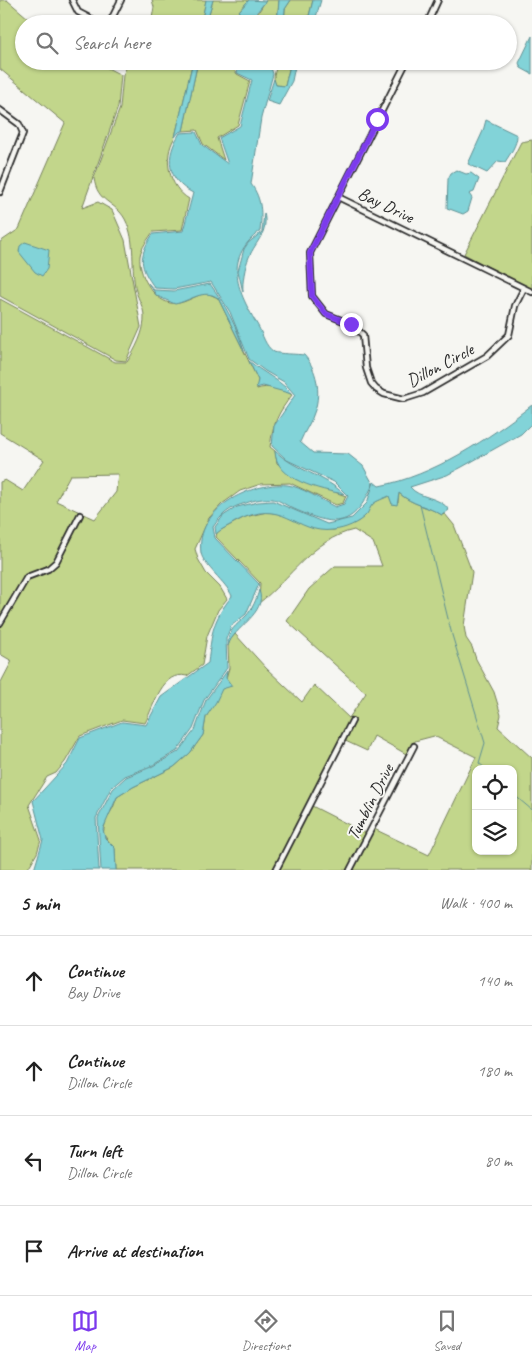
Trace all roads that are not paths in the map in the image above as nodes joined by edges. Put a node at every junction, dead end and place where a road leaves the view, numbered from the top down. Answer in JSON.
{"nodes":[{"id":1,"x":72,"y":0,"type":"edge"},
{"id":2,"x":121,"y":0,"type":"edge"},
{"id":3,"x":438,"y":0,"type":"edge"},
{"id":4,"x":84,"y":15,"type":"edge"},
{"id":5,"x":114,"y":15,"type":"edge"},
{"id":6,"x":431,"y":15,"type":"edge"},
{"id":7,"x":403,"y":70,"type":"edge"},
{"id":8,"x":0,"y":110,"type":"edge"},
{"id":9,"x":0,"y":192,"type":"edge"},
{"id":10,"x":338,"y":197,"type":"junction"},
{"id":11,"x":524,"y":288,"type":"junction"},
{"id":12,"x":532,"y":292,"type":"edge"},
{"id":13,"x":80,"y":515,"type":"dead end"},
{"id":14,"x":0,"y":623,"type":"edge"},
{"id":15,"x":352,"y":721,"type":"dead end"},
{"id":16,"x":414,"y":746,"type":"dead end"},
{"id":17,"x":276,"y":870,"type":"edge"},
{"id":18,"x":350,"y":870,"type":"edge"}],
"edges":[{"from":1,"to":4,"type":"street"},
{"from":2,"to":5,"type":"street"},
{"from":3,"to":6,"type":"street"},
{"from":7,"to":10,"type":"street","name":"Bay Drive"},
{"from":8,"to":9,"type":"street"},
{"from":10,"to":11,"type":"street","name":"Bay Drive"},
{"from":10,"to":11,"type":"street","name":"Dillon Circle"},
{"from":11,"to":12,"type":"street","name":"Bay Drive"},
{"from":13,"to":14,"type":"street"},
{"from":15,"to":17,"type":"street"},
{"from":16,"to":18,"type":"street","name":"Tumblin Drive"}]}
